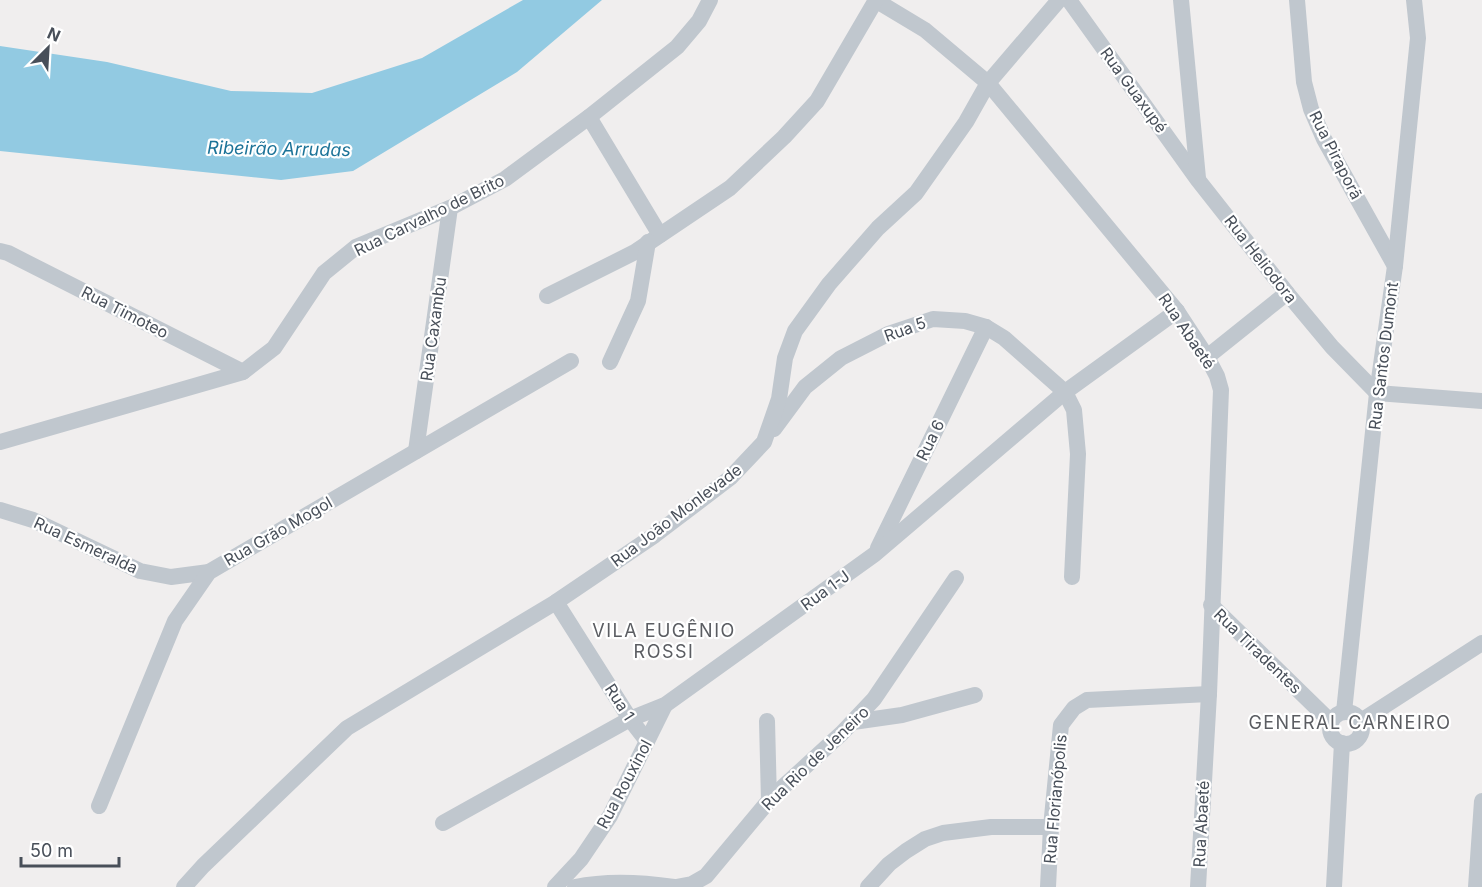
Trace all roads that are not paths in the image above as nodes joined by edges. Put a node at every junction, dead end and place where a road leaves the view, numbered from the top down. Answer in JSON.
{"nodes":[{"id":1,"x":710,"y":0,"type":"edge"},
{"id":2,"x":875,"y":0,"type":"edge"},
{"id":3,"x":1059,"y":0,"type":"edge"},
{"id":4,"x":1069,"y":0,"type":"edge"},
{"id":5,"x":1181,"y":0,"type":"edge"},
{"id":6,"x":1297,"y":0,"type":"edge"},
{"id":7,"x":1414,"y":0,"type":"edge"},
{"id":8,"x":988,"y":83,"type":"junction"},
{"id":9,"x":590,"y":117,"type":"junction"},
{"id":10,"x":1198,"y":180,"type":"junction"},
{"id":11,"x":450,"y":208,"type":"junction"},
{"id":12,"x":654,"y":239,"type":"junction"},
{"id":13,"x":4,"y":252,"type":"edge"},
{"id":14,"x":1395,"y":266,"type":"junction"},
{"id":15,"x":1287,"y":293,"type":"junction"},
{"id":16,"x":547,"y":296,"type":"dead end"},
{"id":17,"x":1177,"y":311,"type":"junction"},
{"id":18,"x":986,"y":327,"type":"junction"},
{"id":19,"x":1207,"y":357,"type":"junction"},
{"id":20,"x":572,"y":361,"type":"dead end"},
{"id":21,"x":610,"y":362,"type":"dead end"},
{"id":22,"x":243,"y":372,"type":"junction"},
{"id":23,"x":1065,"y":392,"type":"junction"},
{"id":24,"x":1377,"y":393,"type":"junction"},
{"id":25,"x":1482,"y":401,"type":"edge"},
{"id":26,"x":0,"y":442,"type":"edge"},
{"id":27,"x":764,"y":442,"type":"junction"},
{"id":28,"x":416,"y":451,"type":"junction"},
{"id":29,"x":0,"y":510,"type":"edge"},
{"id":30,"x":875,"y":554,"type":"junction"},
{"id":31,"x":209,"y":572,"type":"junction"},
{"id":32,"x":1072,"y":577,"type":"dead end"},
{"id":33,"x":956,"y":578,"type":"dead end"},
{"id":34,"x":556,"y":602,"type":"junction"},
{"id":35,"x":1211,"y":606,"type":"junction"},
{"id":36,"x":1482,"y":643,"type":"edge"},
{"id":37,"x":1209,"y":694,"type":"junction"},
{"id":38,"x":975,"y":695,"type":"dead end"},
{"id":39,"x":665,"y":705,"type":"junction"},
{"id":40,"x":1337,"y":717,"type":"junction"},
{"id":41,"x":630,"y":719,"type":"junction"},
{"id":42,"x":767,"y":721,"type":"dead end"},
{"id":43,"x":1361,"y":721,"type":"junction"},
{"id":44,"x":853,"y":722,"type":"junction"},
{"id":45,"x":647,"y":741,"type":"junction"},
{"id":46,"x":1342,"y":743,"type":"junction"},
{"id":47,"x":769,"y":801,"type":"junction"},
{"id":48,"x":1482,"y":801,"type":"edge"},
{"id":49,"x":99,"y":806,"type":"dead end"},
{"id":50,"x":443,"y":823,"type":"dead end"},
{"id":51,"x":1051,"y":827,"type":"junction"},
{"id":52,"x":184,"y":887,"type":"edge"},
{"id":53,"x":555,"y":887,"type":"edge"},
{"id":54,"x":575,"y":887,"type":"edge"},
{"id":55,"x":675,"y":887,"type":"edge"},
{"id":56,"x":868,"y":887,"type":"edge"},
{"id":57,"x":1048,"y":887,"type":"edge"},
{"id":58,"x":1198,"y":887,"type":"edge"},
{"id":59,"x":1334,"y":887,"type":"edge"},
{"id":60,"x":1476,"y":887,"type":"edge"}],
"edges":[{"from":1,"to":9,"type":"street","name":"Rua Carvalho de Brito"},
{"from":2,"to":8,"type":"street","name":"Rua Abaeté"},
{"from":2,"to":12,"type":"street"},
{"from":3,"to":8,"type":"street","name":"Rua João Monlevade"},
{"from":4,"to":10,"type":"street","name":"Rua Guaxupé"},
{"from":5,"to":10,"type":"street"},
{"from":6,"to":14,"type":"street","name":"Rua Piraporã"},
{"from":7,"to":14,"type":"street","name":"Rua Santos Dumont"},
{"from":8,"to":17,"type":"street","name":"Rua Abaeté"},
{"from":8,"to":27,"type":"street","name":"Rua João Monlevade"},
{"from":9,"to":11,"type":"street","name":"Rua Carvalho de Brito"},
{"from":9,"to":12,"type":"street"},
{"from":10,"to":15,"type":"street","name":"Rua Heliodora"},
{"from":11,"to":22,"type":"street","name":"Rua Carvalho de Brito"},
{"from":11,"to":28,"type":"street","name":"Rua Caxambu"},
{"from":12,"to":16,"type":"street"},
{"from":12,"to":21,"type":"street"},
{"from":13,"to":22,"type":"street","name":"Rua Timoteo"},
{"from":14,"to":24,"type":"street","name":"Rua Santos Dumont"},
{"from":15,"to":19,"type":"street"},
{"from":15,"to":24,"type":"street","name":"Rua Heliodora"},
{"from":17,"to":19,"type":"street","name":"Rua Abaeté"},
{"from":17,"to":23,"type":"street","name":"Rua 1-J"},
{"from":18,"to":23,"type":"street","name":"Rua 5"},
{"from":18,"to":27,"type":"street","name":"Rua 5"},
{"from":18,"to":30,"type":"street","name":"Rua 6"},
{"from":19,"to":35,"type":"street","name":"Rua Abaeté"},
{"from":20,"to":28,"type":"street","name":"Rua Grão Mogol"},
{"from":22,"to":26,"type":"street","name":"Rua Carvalho de Brito"},
{"from":23,"to":30,"type":"street","name":"Rua 1-J"},
{"from":23,"to":32,"type":"street"},
{"from":24,"to":25,"type":"street"},
{"from":24,"to":40,"type":"street","name":"Rua Santos Dumont"},
{"from":27,"to":34,"type":"street","name":"Rua João Monlevade"},
{"from":28,"to":31,"type":"street","name":"Rua Grão Mogol"},
{"from":29,"to":31,"type":"street","name":"Rua Esmeralda"},
{"from":30,"to":39,"type":"street","name":"Rua 1-J"},
{"from":31,"to":49,"type":"street","name":"Rua Grão Mogol"},
{"from":33,"to":44,"type":"street","name":"Rua Rio de Jeneiro"},
{"from":34,"to":41,"type":"street","name":"Rua 1"},
{"from":34,"to":52,"type":"street","name":"Rua João Monlevade"},
{"from":35,"to":37,"type":"street","name":"Rua Abaeté"},
{"from":35,"to":40,"type":"street","name":"Rua Tiradentes"},
{"from":36,"to":43,"type":"street"},
{"from":37,"to":51,"type":"street","name":"Rua Florianópolis"},
{"from":37,"to":58,"type":"street","name":"Rua Abaeté"},
{"from":38,"to":44,"type":"street"},
{"from":39,"to":41,"type":"street","name":"Rua 1-J"},
{"from":39,"to":45,"type":"street","name":"Rua Rouxinol"},
{"from":40,"to":43,"type":"street"},
{"from":40,"to":46,"type":"street"},
{"from":41,"to":45,"type":"street","name":"Rua 1"},
{"from":41,"to":50,"type":"street","name":"Rua 1-J"},
{"from":42,"to":47,"type":"street"},
{"from":43,"to":46,"type":"street"},
{"from":44,"to":47,"type":"street","name":"Rua Rio de Jeneiro"},
{"from":45,"to":53,"type":"street","name":"Rua Rouxinol"},
{"from":46,"to":59,"type":"street"},
{"from":47,"to":55,"type":"street","name":"Rua Rio de Jeneiro"},
{"from":48,"to":60,"type":"street"},
{"from":51,"to":56,"type":"street"},
{"from":51,"to":57,"type":"street","name":"Rua Florianópolis"},
{"from":54,"to":55,"type":"street","name":"Rua Rio de Jeneiro"}]}
